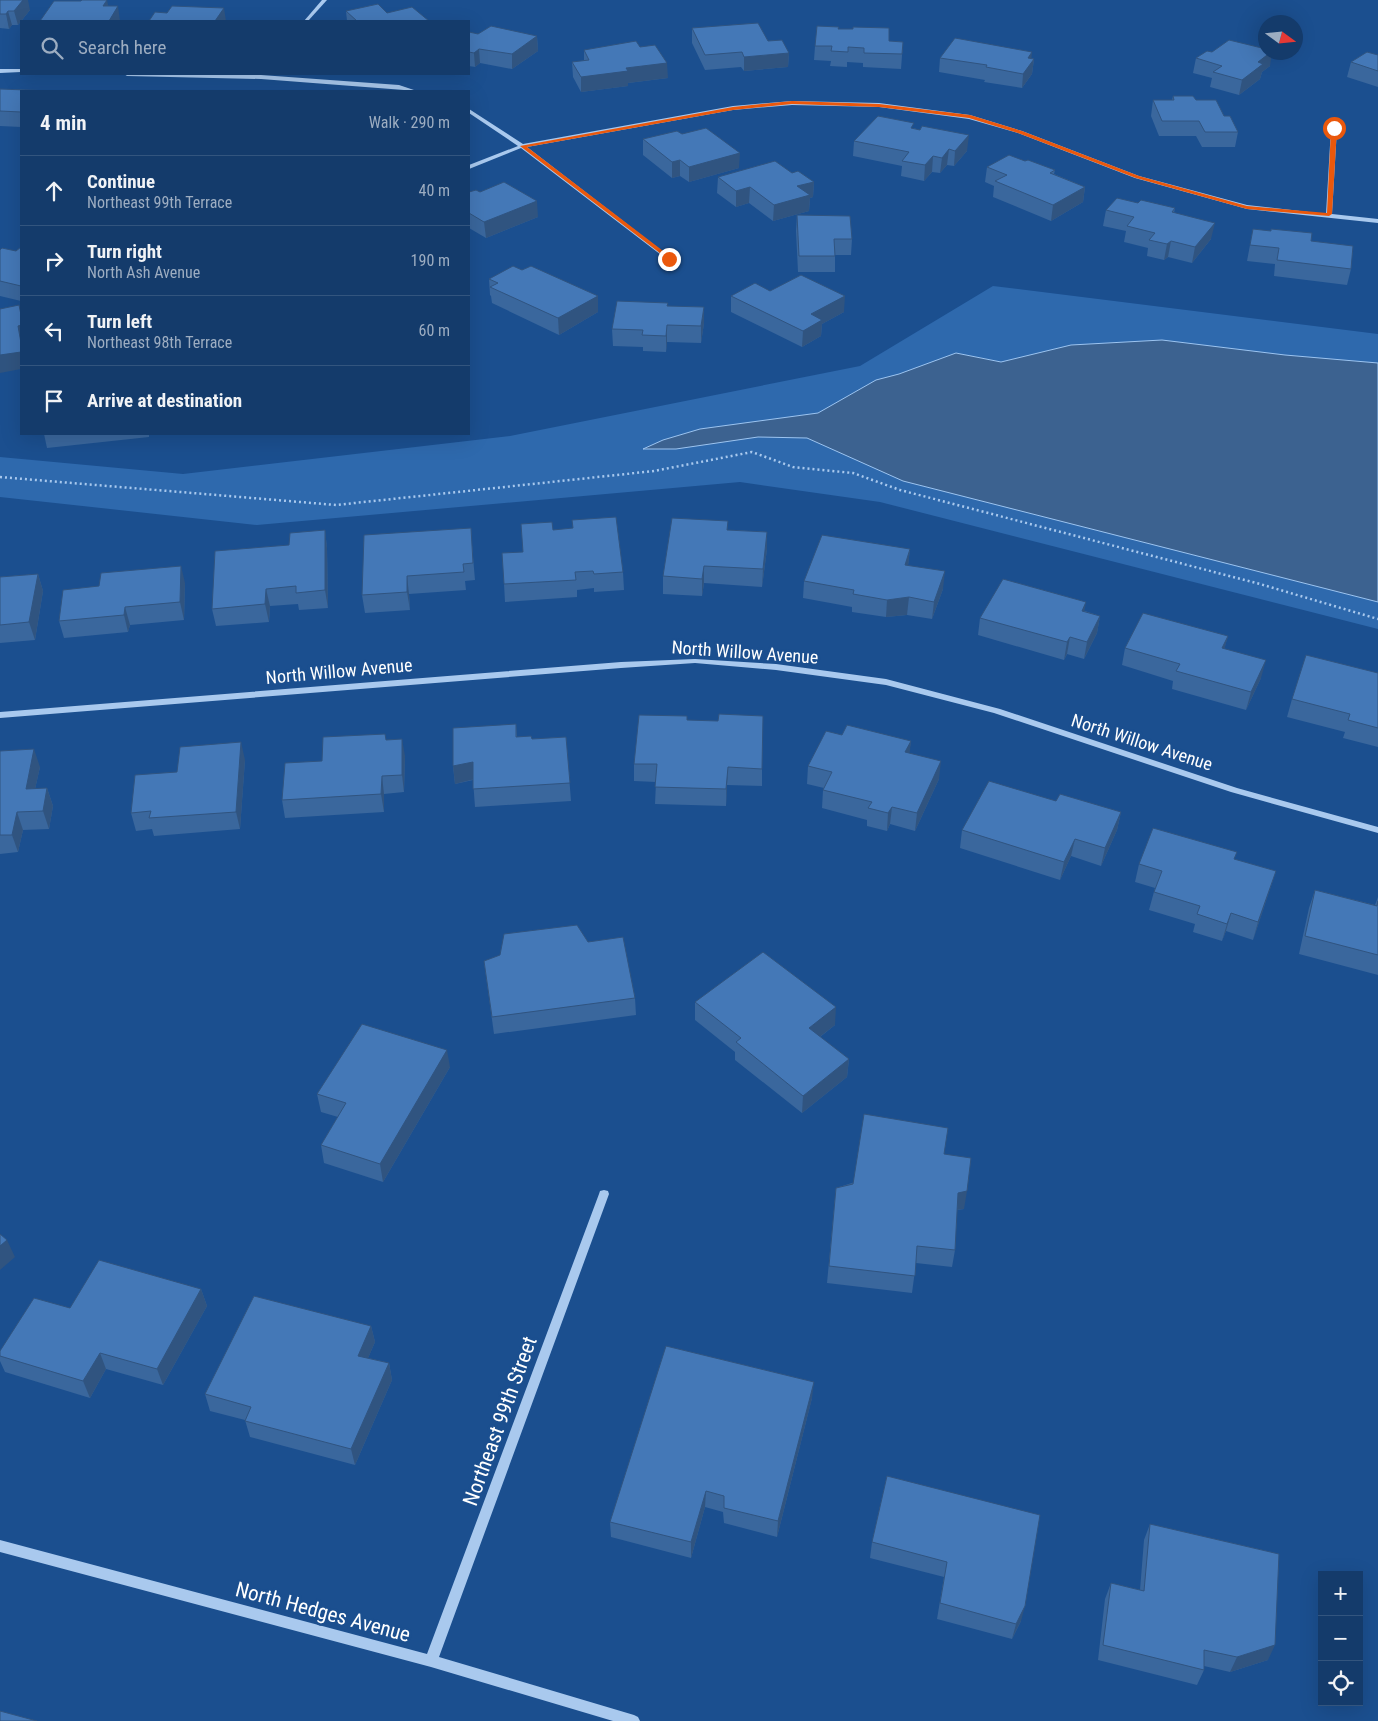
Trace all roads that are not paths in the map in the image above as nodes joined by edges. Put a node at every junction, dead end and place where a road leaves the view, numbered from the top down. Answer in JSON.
{"nodes":[{"id":1,"x":325,"y":0,"type":"edge"},
{"id":2,"x":307,"y":20,"type":"edge"},
{"id":3,"x":0,"y":71,"type":"edge"},
{"id":4,"x":20,"y":71,"type":"edge"},
{"id":5,"x":262,"y":75,"type":"edge"},
{"id":6,"x":410,"y":90,"type":"edge"},
{"id":7,"x":470,"y":112,"type":"edge"},
{"id":8,"x":1334,"y":128,"type":"dead end"},
{"id":9,"x":522,"y":146,"type":"junction"},
{"id":10,"x":470,"y":166,"type":"edge"},
{"id":11,"x":1329,"y":214,"type":"junction"},
{"id":12,"x":1378,"y":221,"type":"edge"},
{"id":13,"x":669,"y":259,"type":"dead end"},
{"id":14,"x":0,"y":715,"type":"edge"},
{"id":15,"x":1378,"y":830,"type":"edge"},
{"id":16,"x":604,"y":1194,"type":"dead end"},
{"id":17,"x":0,"y":1546,"type":"edge"},
{"id":18,"x":431,"y":1661,"type":"junction"},
{"id":19,"x":634,"y":1721,"type":"edge"}],
"edges":[{"from":1,"to":2,"type":"street"},
{"from":3,"to":4,"type":"street"},
{"from":5,"to":6,"type":"street"},
{"from":7,"to":9,"type":"street"},
{"from":8,"to":11,"type":"street"},
{"from":9,"to":10,"type":"street"},
{"from":9,"to":11,"type":"street"},
{"from":9,"to":13,"type":"street"},
{"from":11,"to":12,"type":"street"},
{"from":14,"to":15,"type":"street","name":"North Willow Avenue"},
{"from":16,"to":18,"type":"street","name":"Northeast 99th Street"},
{"from":17,"to":18,"type":"street","name":"North Hedges Avenue"},
{"from":18,"to":19,"type":"street","name":"North Hedges Avenue"}]}
